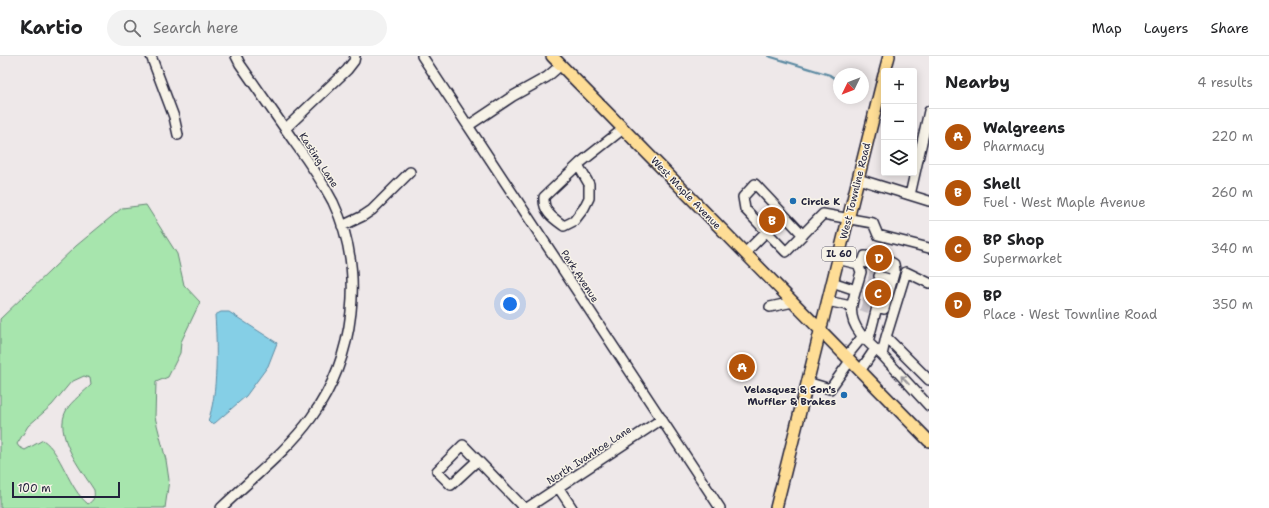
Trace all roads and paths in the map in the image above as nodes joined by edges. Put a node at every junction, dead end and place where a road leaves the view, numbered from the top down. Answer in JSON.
{"nodes":[{"id":1,"x":152,"y":56,"type":"edge"},
{"id":2,"x":236,"y":56,"type":"edge"},
{"id":3,"x":355,"y":56,"type":"edge"},
{"id":4,"x":422,"y":56,"type":"edge"},
{"id":5,"x":552,"y":56,"type":"edge"},
{"id":6,"x":889,"y":56,"type":"edge"},
{"id":7,"x":561,"y":65,"type":"junction"},
{"id":8,"x":886,"y":68,"type":"edge"},
{"id":9,"x":881,"y":87,"type":"edge"},
{"id":10,"x":929,"y":112,"type":"edge"},
{"id":11,"x":468,"y":126,"type":"junction"},
{"id":12,"x":285,"y":129,"type":"junction"},
{"id":13,"x":623,"y":129,"type":"junction"},
{"id":14,"x":178,"y":135,"type":"dead end"},
{"id":15,"x":578,"y":165,"type":"junction"},
{"id":16,"x":410,"y":172,"type":"dead end"},
{"id":17,"x":858,"y":179,"type":"junction"},
{"id":18,"x":910,"y":195,"type":"junction"},
{"id":19,"x":929,"y":201,"type":"edge"},
{"id":20,"x":848,"y":219,"type":"junction"},
{"id":21,"x":342,"y":226,"type":"junction"},
{"id":22,"x":766,"y":232,"type":"junction"},
{"id":23,"x":803,"y":235,"type":"junction"},
{"id":24,"x":929,"y":248,"type":"edge"},
{"id":25,"x":745,"y":253,"type":"junction"},
{"id":26,"x":872,"y":257,"type":"dead end"},
{"id":27,"x":837,"y":260,"type":"junction"},
{"id":28,"x":887,"y":260,"type":"tunnel mouth"},
{"id":29,"x":895,"y":270,"type":"junction"},
{"id":30,"x":863,"y":272,"type":"junction"},
{"id":31,"x":878,"y":280,"type":"tunnel mouth"},
{"id":32,"x":832,"y":282,"type":"junction"},
{"id":33,"x":891,"y":283,"type":"junction"},
{"id":34,"x":929,"y":283,"type":"edge"},
{"id":35,"x":856,"y":300,"type":"junction"},
{"id":36,"x":827,"y":301,"type":"junction"},
{"id":37,"x":793,"y":302,"type":"junction"},
{"id":38,"x":770,"y":307,"type":"dead end"},
{"id":39,"x":820,"y":330,"type":"junction"},
{"id":40,"x":886,"y":337,"type":"junction"},
{"id":41,"x":866,"y":339,"type":"junction"},
{"id":42,"x":878,"y":352,"type":"junction"},
{"id":43,"x":848,"y":359,"type":"junction"},
{"id":44,"x":860,"y":371,"type":"junction"},
{"id":45,"x":929,"y":380,"type":"edge"},
{"id":46,"x":806,"y":382,"type":"junction"},
{"id":47,"x":929,"y":406,"type":"edge"},
{"id":48,"x":662,"y":419,"type":"junction"},
{"id":49,"x":929,"y":441,"type":"edge"},
{"id":50,"x":478,"y":460,"type":"junction"},
{"id":51,"x":558,"y":487,"type":"junction"},
{"id":52,"x":222,"y":508,"type":"edge"},
{"id":53,"x":526,"y":508,"type":"edge"},
{"id":54,"x":572,"y":508,"type":"edge"},
{"id":55,"x":720,"y":508,"type":"edge"},
{"id":56,"x":776,"y":508,"type":"edge"}],
"edges":[{"from":1,"to":14,"type":"street"},
{"from":2,"to":12,"type":"street","name":"Kasting Lane"},
{"from":3,"to":12,"type":"street"},
{"from":4,"to":11,"type":"street","name":"Park Avenue"},
{"from":5,"to":7,"type":"main road","name":"West Maple Avenue"},
{"from":6,"to":8,"type":"main road"},
{"from":7,"to":11,"type":"street"},
{"from":7,"to":13,"type":"main road","name":"West Maple Avenue"},
{"from":9,"to":17,"type":"main road","name":"West Townline Road","number":"IL 60"},
{"from":10,"to":18,"type":"street"},
{"from":11,"to":48,"type":"street","name":"Park Avenue"},
{"from":12,"to":21,"type":"street","name":"Kasting Lane"},
{"from":13,"to":15,"type":"street"},
{"from":13,"to":25,"type":"main road","name":"West Maple Avenue"},
{"from":15,"to":15,"type":"street"},
{"from":16,"to":21,"type":"street"},
{"from":17,"to":18,"type":"street"},
{"from":17,"to":20,"type":"main road","name":"West Townline Road","number":"IL 60"},
{"from":18,"to":19,"type":"street"},
{"from":20,"to":23,"type":"street"},
{"from":20,"to":24,"type":"street"},
{"from":20,"to":27,"type":"main road","name":"West Townline Road","number":"IL 60"},
{"from":21,"to":52,"type":"street","name":"Kasting Lane"},
{"from":22,"to":23,"type":"street"},
{"from":22,"to":23,"type":"street"},
{"from":22,"to":25,"type":"street"},
{"from":25,"to":37,"type":"main road","name":"West Maple Avenue"},
{"from":26,"to":30,"type":"street"},
{"from":27,"to":30,"type":"street"},
{"from":27,"to":32,"type":"main road","name":"West Townline Road","number":"IL 60"},
{"from":28,"to":29,"type":"street"},
{"from":29,"to":30,"type":"street"},
{"from":29,"to":33,"type":"street"},
{"from":30,"to":35,"type":"street"},
{"from":31,"to":33,"type":"street"},
{"from":32,"to":35,"type":"street"},
{"from":32,"to":36,"type":"main road","name":"West Townline Road","number":"IL 60"},
{"from":33,"to":41,"type":"street"},
{"from":34,"to":40,"type":"street"},
{"from":35,"to":36,"type":"street"},
{"from":35,"to":41,"type":"street"},
{"from":36,"to":39,"type":"main road","name":"West Townline Road","number":"IL 60"},
{"from":37,"to":38,"type":"street"},
{"from":37,"to":39,"type":"main road","name":"West Maple Avenue"},
{"from":39,"to":43,"type":"main road","name":"West Maple Avenue"},
{"from":39,"to":46,"type":"main road","number":"IL 60"},
{"from":40,"to":42,"type":"street"},
{"from":40,"to":45,"type":"street"},
{"from":41,"to":42,"type":"street"},
{"from":41,"to":43,"type":"street"},
{"from":42,"to":44,"type":"street"},
{"from":47,"to":42,"type":"street","one_way":true},
{"from":43,"to":44,"type":"main road","name":"West Maple Avenue"},
{"from":43,"to":46,"type":"street"},
{"from":44,"to":49,"type":"main road","name":"West Maple Avenue"},
{"from":46,"to":56,"type":"main road","number":"IL 60"},
{"from":48,"to":51,"type":"street","name":"North Ivanhoe Lane"},
{"from":48,"to":55,"type":"street","name":"Park Avenue"},
{"from":50,"to":50,"type":"street"},
{"from":50,"to":53,"type":"street"},
{"from":51,"to":53,"type":"street","name":"North Ivanhoe Lane"},
{"from":51,"to":54,"type":"street"}]}
